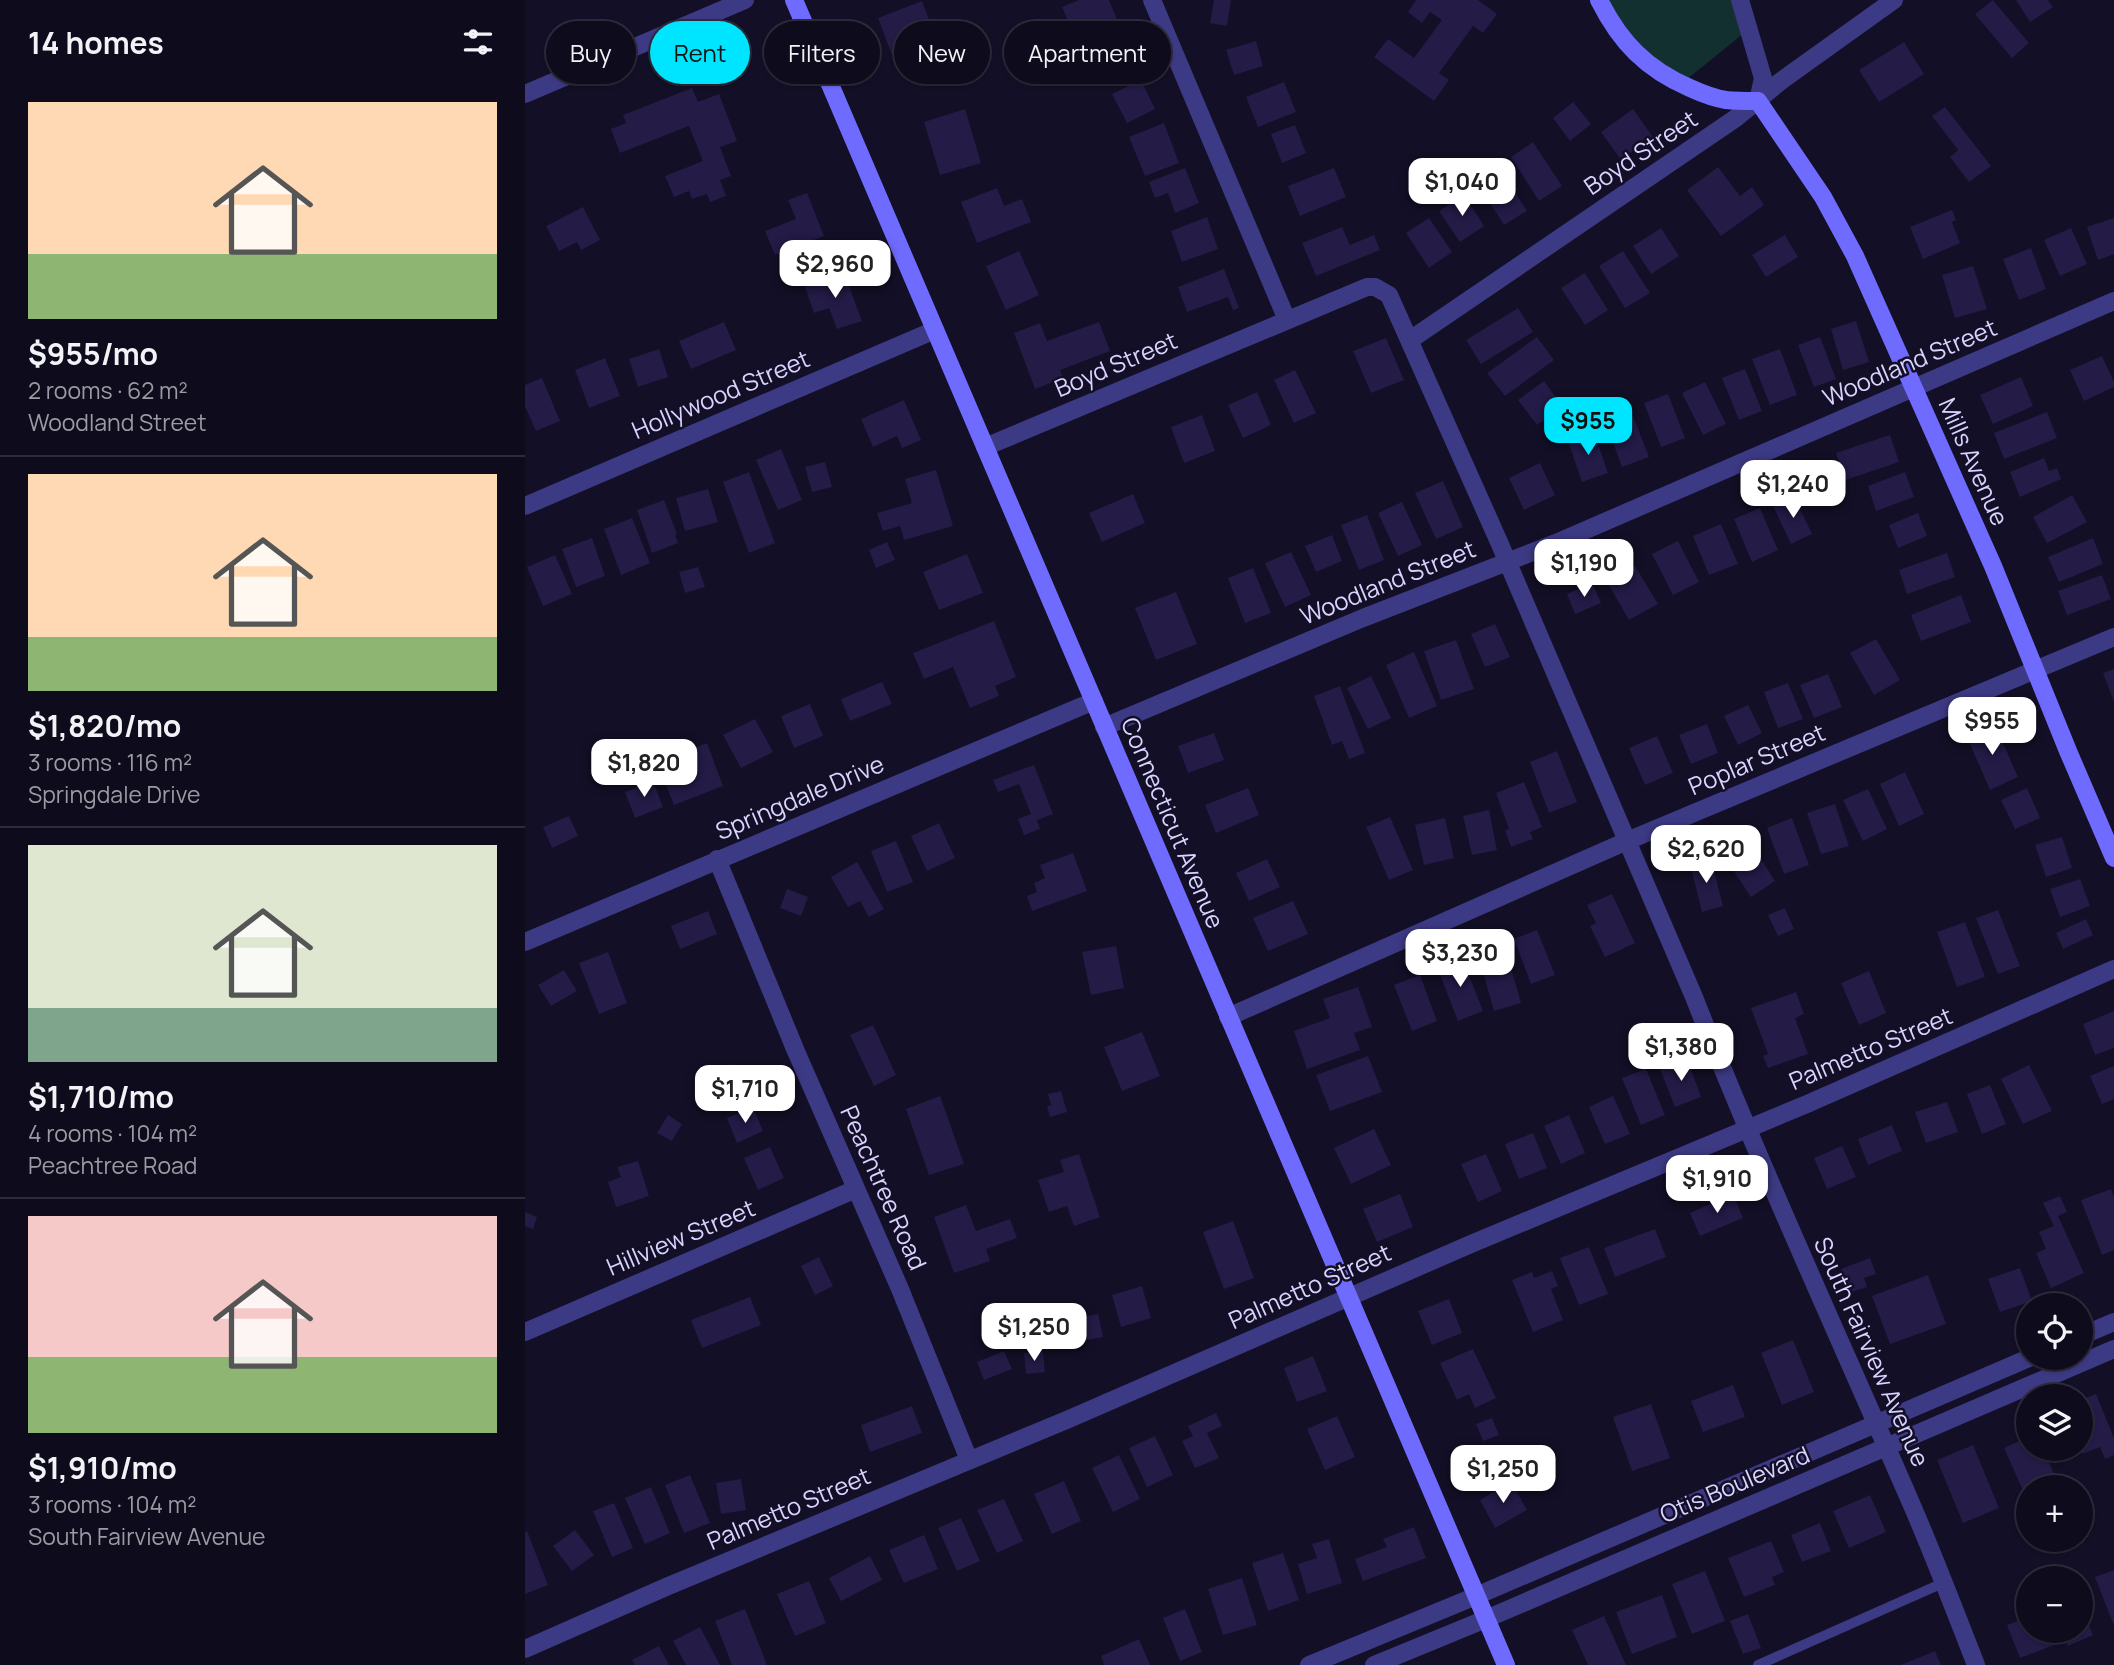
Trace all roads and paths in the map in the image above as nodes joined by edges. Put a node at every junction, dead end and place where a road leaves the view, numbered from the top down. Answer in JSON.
{"nodes":[{"id":1,"x":745,"y":0,"type":"edge"},
{"id":2,"x":794,"y":0,"type":"edge"},
{"id":3,"x":1152,"y":0,"type":"edge"},
{"id":4,"x":1599,"y":0,"type":"edge"},
{"id":5,"x":1740,"y":0,"type":"edge"},
{"id":6,"x":1894,"y":0,"type":"edge"},
{"id":7,"x":525,"y":94,"type":"edge"},
{"id":8,"x":1758,"y":101,"type":"junction"},
{"id":9,"x":1384,"y":291,"type":"joint"},
{"id":10,"x":2114,"y":301,"type":"edge"},
{"id":11,"x":1287,"y":320,"type":"junction"},
{"id":12,"x":935,"y":330,"type":"junction"},
{"id":13,"x":1410,"y":340,"type":"junction"},
{"id":14,"x":1914,"y":388,"type":"junction"},
{"id":15,"x":985,"y":447,"type":"junction"},
{"id":16,"x":525,"y":506,"type":"edge"},
{"id":17,"x":1507,"y":562,"type":"junction"},
{"id":18,"x":2114,"y":638,"type":"edge"},
{"id":19,"x":2035,"y":671,"type":"junction"},
{"id":20,"x":1094,"y":701,"type":"junction"},
{"id":21,"x":1104,"y":727,"type":"junction"},
{"id":22,"x":1627,"y":841,"type":"junction"},
{"id":23,"x":2114,"y":858,"type":"edge"},
{"id":24,"x":717,"y":859,"type":"junction"},
{"id":25,"x":525,"y":942,"type":"edge"},
{"id":26,"x":2114,"y":969,"type":"edge"},
{"id":27,"x":1228,"y":1017,"type":"junction"},
{"id":28,"x":1748,"y":1129,"type":"junction"},
{"id":29,"x":856,"y":1189,"type":"junction"},
{"id":30,"x":1347,"y":1297,"type":"junction"},
{"id":31,"x":2114,"y":1322,"type":"edge"},
{"id":32,"x":2093,"y":1331,"type":"edge"},
{"id":33,"x":525,"y":1332,"type":"edge"},
{"id":34,"x":2114,"y":1349,"type":"edge"},
{"id":35,"x":2016,"y":1364,"type":"edge"},
{"id":36,"x":1875,"y":1424,"type":"junction"},
{"id":37,"x":1886,"y":1447,"type":"junction"},
{"id":38,"x":969,"y":1460,"type":"junction"},
{"id":39,"x":1943,"y":1583,"type":"junction"},
{"id":40,"x":1476,"y":1595,"type":"junction"},
{"id":41,"x":1486,"y":1619,"type":"junction"},
{"id":42,"x":525,"y":1649,"type":"edge"},
{"id":43,"x":1309,"y":1665,"type":"edge"},
{"id":44,"x":1374,"y":1665,"type":"edge"},
{"id":45,"x":1506,"y":1665,"type":"edge"},
{"id":46,"x":1758,"y":1665,"type":"edge"},
{"id":47,"x":1976,"y":1665,"type":"edge"}],
"edges":[{"from":1,"to":7,"type":"street"},
{"from":2,"to":12,"type":"street","name":"Connecticut Avenue"},
{"from":3,"to":11,"type":"street"},
{"from":4,"to":8,"type":"street"},
{"from":5,"to":8,"type":"street"},
{"from":6,"to":8,"type":"street","name":"Boyd Street"},
{"from":8,"to":13,"type":"street","name":"Boyd Street"},
{"from":8,"to":14,"type":"street","name":"Mills Avenue"},
{"from":9,"to":11,"type":"street","name":"Boyd Street"},
{"from":9,"to":13,"type":"street","name":"South Fairview Avenue"},
{"from":10,"to":14,"type":"street","name":"Woodland Street"},
{"from":11,"to":15,"type":"street","name":"Boyd Street"},
{"from":12,"to":15,"type":"street","name":"Connecticut Avenue"},
{"from":12,"to":16,"type":"street","name":"Hollywood Street"},
{"from":13,"to":17,"type":"street","name":"South Fairview Avenue"},
{"from":14,"to":17,"type":"street","name":"Woodland Street"},
{"from":14,"to":19,"type":"street","name":"Mills Avenue"},
{"from":15,"to":20,"type":"street","name":"Connecticut Avenue"},
{"from":17,"to":21,"type":"street","name":"Woodland Street"},
{"from":17,"to":22,"type":"street","name":"South Fairview Avenue"},
{"from":18,"to":19,"type":"street","name":"Poplar Street"},
{"from":19,"to":22,"type":"street","name":"Poplar Street"},
{"from":19,"to":23,"type":"street","name":"Mills Avenue"},
{"from":20,"to":21,"type":"street","name":"Connecticut Avenue"},
{"from":20,"to":24,"type":"street","name":"Springdale Drive"},
{"from":21,"to":27,"type":"street","name":"Connecticut Avenue"},
{"from":22,"to":27,"type":"street","name":"Poplar Street"},
{"from":22,"to":28,"type":"street","name":"South Fairview Avenue"},
{"from":24,"to":25,"type":"street","name":"Springdale Drive"},
{"from":24,"to":29,"type":"street","name":"Peachtree Road"},
{"from":26,"to":28,"type":"street","name":"Palmetto Street"},
{"from":27,"to":30,"type":"street","name":"Connecticut Avenue"},
{"from":28,"to":30,"type":"street","name":"Palmetto Street"},
{"from":28,"to":36,"type":"street","name":"South Fairview Avenue"},
{"from":29,"to":33,"type":"street","name":"Hillview Street"},
{"from":29,"to":38,"type":"street","name":"Peachtree Road"},
{"from":30,"to":38,"type":"street","name":"Palmetto Street"},
{"from":30,"to":40,"type":"street","name":"Connecticut Avenue"},
{"from":31,"to":32,"type":"street"},
{"from":34,"to":37,"type":"street","name":"Otis Boulevard"},
{"from":35,"to":36,"type":"street","name":"Otis Boulevard"},
{"from":36,"to":37,"type":"street","name":"South Fairview Avenue"},
{"from":36,"to":40,"type":"street","name":"Otis Boulevard"},
{"from":37,"to":39,"type":"street","name":"South Fairview Avenue"},
{"from":37,"to":41,"type":"street","name":"Otis Boulevard"},
{"from":38,"to":42,"type":"street","name":"Palmetto Street"},
{"from":39,"to":46,"type":"lane"},
{"from":39,"to":47,"type":"street","name":"South Fairview Avenue"},
{"from":40,"to":41,"type":"street","name":"Connecticut Avenue"},
{"from":40,"to":43,"type":"street","name":"Otis Boulevard"},
{"from":41,"to":44,"type":"street","name":"Otis Boulevard"},
{"from":41,"to":45,"type":"street","name":"Connecticut Avenue"}]}
